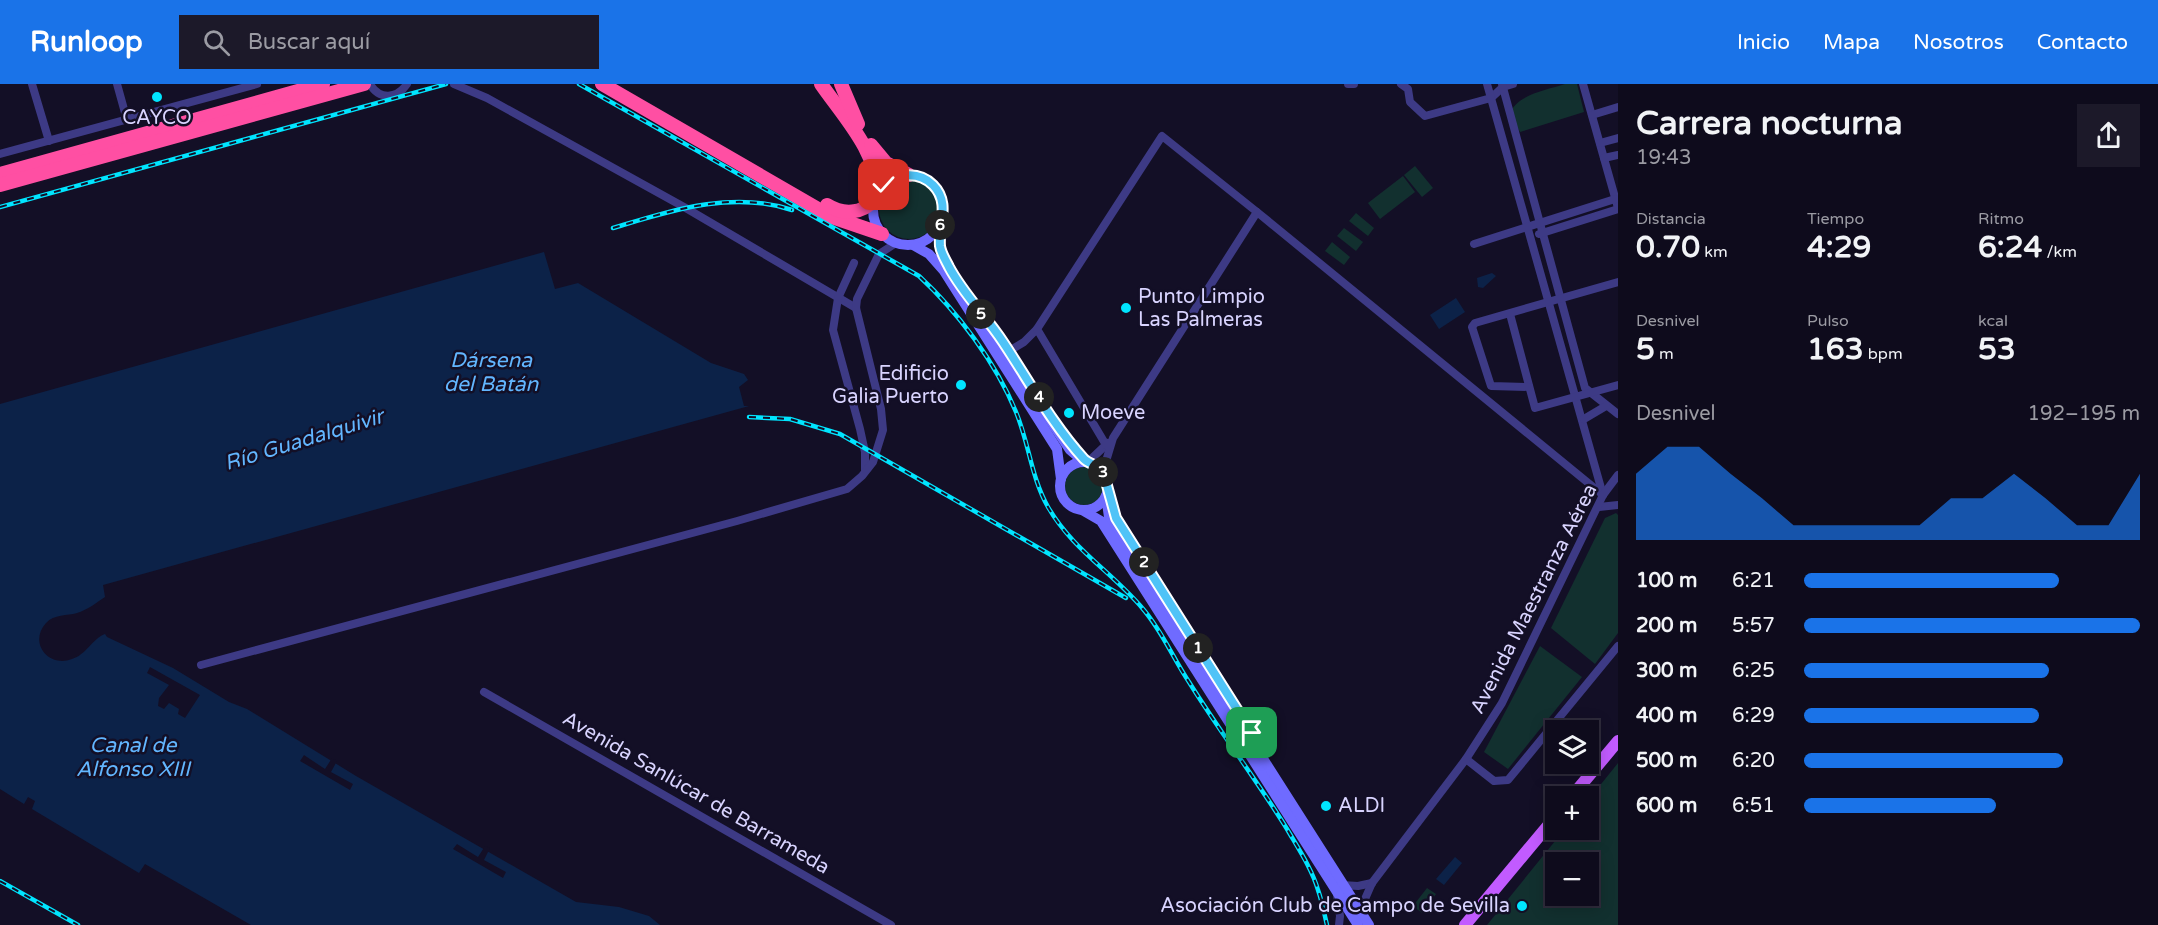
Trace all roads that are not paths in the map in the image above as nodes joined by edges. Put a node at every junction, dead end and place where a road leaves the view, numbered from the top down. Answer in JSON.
{"nodes":[{"id":1,"x":32,"y":84,"type":"edge"},
{"id":2,"x":117,"y":84,"type":"edge"},
{"id":3,"x":257,"y":84,"type":"edge"},
{"id":4,"x":323,"y":84,"type":"edge"},
{"id":5,"x":364,"y":84,"type":"edge"},
{"id":6,"x":370,"y":84,"type":"edge"},
{"id":7,"x":416,"y":84,"type":"edge"},
{"id":8,"x":454,"y":84,"type":"edge"},
{"id":9,"x":602,"y":84,"type":"edge"},
{"id":10,"x":620,"y":84,"type":"edge"},
{"id":11,"x":1348,"y":84,"type":"edge"},
{"id":12,"x":1354,"y":84,"type":"edge"},
{"id":13,"x":1401,"y":84,"type":"edge"},
{"id":14,"x":1487,"y":84,"type":"edge"},
{"id":15,"x":1513,"y":84,"type":"edge"},
{"id":16,"x":1583,"y":84,"type":"edge"},
{"id":17,"x":406,"y":85,"type":"edge"},
{"id":18,"x":831,"y":86,"type":"edge"},
{"id":19,"x":1502,"y":86,"type":"edge"},
{"id":20,"x":226,"y":88,"type":"edge"},
{"id":21,"x":1491,"y":98,"type":"junction"},
{"id":22,"x":1618,"y":107,"type":"edge"},
{"id":23,"x":847,"y":114,"type":"junction"},
{"id":24,"x":1592,"y":115,"type":"junction"},
{"id":25,"x":127,"y":120,"type":"junction"},
{"id":26,"x":1618,"y":138,"type":"edge"},
{"id":27,"x":49,"y":141,"type":"junction"},
{"id":28,"x":1600,"y":143,"type":"junction"},
{"id":29,"x":0,"y":154,"type":"edge"},
{"id":30,"x":1618,"y":154,"type":"edge"},
{"id":31,"x":1604,"y":158,"type":"junction"},
{"id":32,"x":0,"y":174,"type":"edge"},
{"id":33,"x":909,"y":175,"type":"junction"},
{"id":34,"x":0,"y":184,"type":"edge"},
{"id":35,"x":876,"y":197,"type":"junction"},
{"id":36,"x":1616,"y":199,"type":"junction"},
{"id":37,"x":1618,"y":208,"type":"edge"},
{"id":38,"x":1257,"y":212,"type":"junction"},
{"id":39,"x":1540,"y":224,"type":"junction"},
{"id":40,"x":940,"y":225,"type":"junction"},
{"id":41,"x":1529,"y":228,"type":"junction"},
{"id":42,"x":1542,"y":233,"type":"junction"},
{"id":43,"x":882,"y":234,"type":"junction"},
{"id":44,"x":1532,"y":237,"type":"junction"},
{"id":45,"x":896,"y":243,"type":"junction"},
{"id":46,"x":1474,"y":244,"type":"dead end"},
{"id":47,"x":913,"y":245,"type":"junction"},
{"id":48,"x":854,"y":263,"type":"dead end"},
{"id":49,"x":1618,"y":282,"type":"edge"},
{"id":50,"x":838,"y":298,"type":"junction"},
{"id":51,"x":1561,"y":300,"type":"junction"},
{"id":52,"x":1551,"y":302,"type":"junction"},
{"id":53,"x":972,"y":303,"type":"junction"},
{"id":54,"x":856,"y":308,"type":"junction"},
{"id":55,"x":1510,"y":314,"type":"junction"},
{"id":56,"x":1037,"y":329,"type":"junction"},
{"id":57,"x":1009,"y":351,"type":"junction"},
{"id":58,"x":1618,"y":385,"type":"edge"},
{"id":59,"x":1530,"y":387,"type":"junction"},
{"id":60,"x":1591,"y":393,"type":"junction"},
{"id":61,"x":1577,"y":397,"type":"junction"},
{"id":62,"x":1606,"y":406,"type":"junction"},
{"id":63,"x":1618,"y":414,"type":"edge"},
{"id":64,"x":1584,"y":419,"type":"junction"},
{"id":65,"x":1113,"y":438,"type":"junction"},
{"id":66,"x":1106,"y":445,"type":"junction"},
{"id":67,"x":1086,"y":462,"type":"junction"},
{"id":68,"x":866,"y":470,"type":"junction"},
{"id":69,"x":1103,"y":471,"type":"junction"},
{"id":70,"x":1618,"y":475,"type":"edge"},
{"id":71,"x":1061,"y":478,"type":"junction"},
{"id":72,"x":1107,"y":493,"type":"junction"},
{"id":73,"x":1604,"y":495,"type":"junction"},
{"id":74,"x":1618,"y":505,"type":"edge"},
{"id":75,"x":1599,"y":507,"type":"junction"},
{"id":76,"x":1082,"y":510,"type":"junction"},
{"id":77,"x":1618,"y":645,"type":"edge"},
{"id":78,"x":201,"y":665,"type":"dead end"},
{"id":79,"x":484,"y":692,"type":"dead end"},
{"id":80,"x":1618,"y":741,"type":"edge"},
{"id":81,"x":1618,"y":752,"type":"edge"},
{"id":82,"x":1466,"y":759,"type":"junction"},
{"id":83,"x":1580,"y":786,"type":"edge"},
{"id":84,"x":1589,"y":786,"type":"edge"},
{"id":85,"x":1545,"y":829,"type":"edge"},
{"id":86,"x":1545,"y":840,"type":"edge"},
{"id":87,"x":1372,"y":883,"type":"junction"},
{"id":88,"x":1339,"y":888,"type":"junction"},
{"id":89,"x":1362,"y":923,"type":"edge"},
{"id":90,"x":891,"y":925,"type":"edge"},
{"id":91,"x":1339,"y":925,"type":"edge"},
{"id":92,"x":1344,"y":925,"type":"edge"},
{"id":93,"x":1465,"y":925,"type":"edge"},
{"id":94,"x":1474,"y":925,"type":"edge"}],
"edges":[{"from":1,"to":27,"type":"street"},
{"from":2,"to":25,"type":"street"},
{"from":3,"to":20,"type":"street"},
{"from":4,"to":32,"type":"highway"},
{"from":5,"to":34,"type":"highway"},
{"from":6,"to":17,"type":"street"},
{"from":7,"to":17,"type":"street"},
{"from":8,"to":50,"type":"street"},
{"from":9,"to":43,"type":"highway"},
{"from":10,"to":35,"type":"highway"},
{"from":11,"to":12,"type":"street"},
{"from":13,"to":21,"type":"street"},
{"from":14,"to":21,"type":"street"},
{"from":15,"to":19,"type":"street"},
{"from":16,"to":24,"type":"street"},
{"from":18,"to":23,"type":"highway"},
{"from":18,"to":23,"type":"highway"},
{"from":19,"to":21,"type":"street"},
{"from":19,"to":39,"type":"street"},
{"from":20,"to":25,"type":"street"},
{"from":21,"to":41,"type":"street"},
{"from":22,"to":24,"type":"street"},
{"from":23,"to":33,"type":"highway"},
{"from":23,"to":35,"type":"highway"},
{"from":24,"to":28,"type":"street"},
{"from":25,"to":27,"type":"street"},
{"from":26,"to":28,"type":"street"},
{"from":27,"to":29,"type":"street"},
{"from":28,"to":31,"type":"street"},
{"from":30,"to":31,"type":"street"},
{"from":31,"to":36,"type":"street"},
{"from":33,"to":35,"type":"main road"},
{"from":33,"to":40,"type":"main road"},
{"from":35,"to":43,"type":"main road"},
{"from":36,"to":37,"type":"street"},
{"from":36,"to":39,"type":"street"},
{"from":37,"to":42,"type":"street"},
{"from":38,"to":56,"type":"street"},
{"from":38,"to":65,"type":"street"},
{"from":38,"to":73,"type":"street"},
{"from":39,"to":41,"type":"street"},
{"from":39,"to":42,"type":"street"},
{"from":40,"to":47,"type":"main road"},
{"from":40,"to":53,"type":"main road"},
{"from":41,"to":44,"type":"street"},
{"from":41,"to":46,"type":"street"},
{"from":42,"to":44,"type":"street"},
{"from":42,"to":51,"type":"street"},
{"from":43,"to":45,"type":"main road"},
{"from":44,"to":52,"type":"street"},
{"from":45,"to":47,"type":"main road"},
{"from":45,"to":54,"type":"street"},
{"from":47,"to":71,"type":"main road"},
{"from":48,"to":50,"type":"street"},
{"from":49,"to":51,"type":"street"},
{"from":50,"to":54,"type":"street"},
{"from":50,"to":68,"type":"street"},
{"from":51,"to":52,"type":"street"},
{"from":51,"to":60,"type":"street"},
{"from":52,"to":55,"type":"street"},
{"from":52,"to":61,"type":"street"},
{"from":53,"to":57,"type":"street"},
{"from":53,"to":67,"type":"main road"},
{"from":54,"to":68,"type":"street"},
{"from":55,"to":59,"type":"street"},
{"from":55,"to":59,"type":"street"},
{"from":56,"to":57,"type":"street"},
{"from":56,"to":66,"type":"street"},
{"from":57,"to":67,"type":"street"},
{"from":58,"to":60,"type":"street"},
{"from":59,"to":61,"type":"street"},
{"from":60,"to":61,"type":"street"},
{"from":60,"to":62,"type":"street"},
{"from":61,"to":64,"type":"street"},
{"from":62,"to":63,"type":"street"},
{"from":62,"to":64,"type":"street"},
{"from":64,"to":73,"type":"street"},
{"from":65,"to":66,"type":"street"},
{"from":65,"to":69,"type":"street"},
{"from":66,"to":67,"type":"street"},
{"from":67,"to":69,"type":"main road"},
{"from":67,"to":71,"type":"main road"},
{"from":68,"to":78,"type":"street"},
{"from":69,"to":72,"type":"main road"},
{"from":70,"to":73,"type":"street","name":"Avenida Maestranza Aérea"},
{"from":71,"to":76,"type":"main road"},
{"from":72,"to":76,"type":"main road"},
{"from":72,"to":88,"type":"main road"},
{"from":73,"to":75,"type":"street","name":"Avenida Maestranza Aérea"},
{"from":74,"to":75,"type":"street"},
{"from":75,"to":82,"type":"street","name":"Avenida Maestranza Aérea"},
{"from":76,"to":88,"type":"main road"},
{"from":77,"to":82,"type":"street"},
{"from":79,"to":90,"type":"street","name":"Avenida Sanlúcar de Barrameda"},
{"from":80,"to":83,"type":"main road"},
{"from":81,"to":84,"type":"main road"},
{"from":82,"to":87,"type":"street","name":"Avenida Maestranza Aérea"},
{"from":85,"to":93,"type":"main road"},
{"from":86,"to":94,"type":"main road"},
{"from":87,"to":88,"type":"street"},
{"from":87,"to":89,"type":"street","name":"Avenida Maestranza Aérea"},
{"from":88,"to":89,"type":"main road"},
{"from":88,"to":91,"type":"street"},
{"from":89,"to":92,"type":"street"}]}
